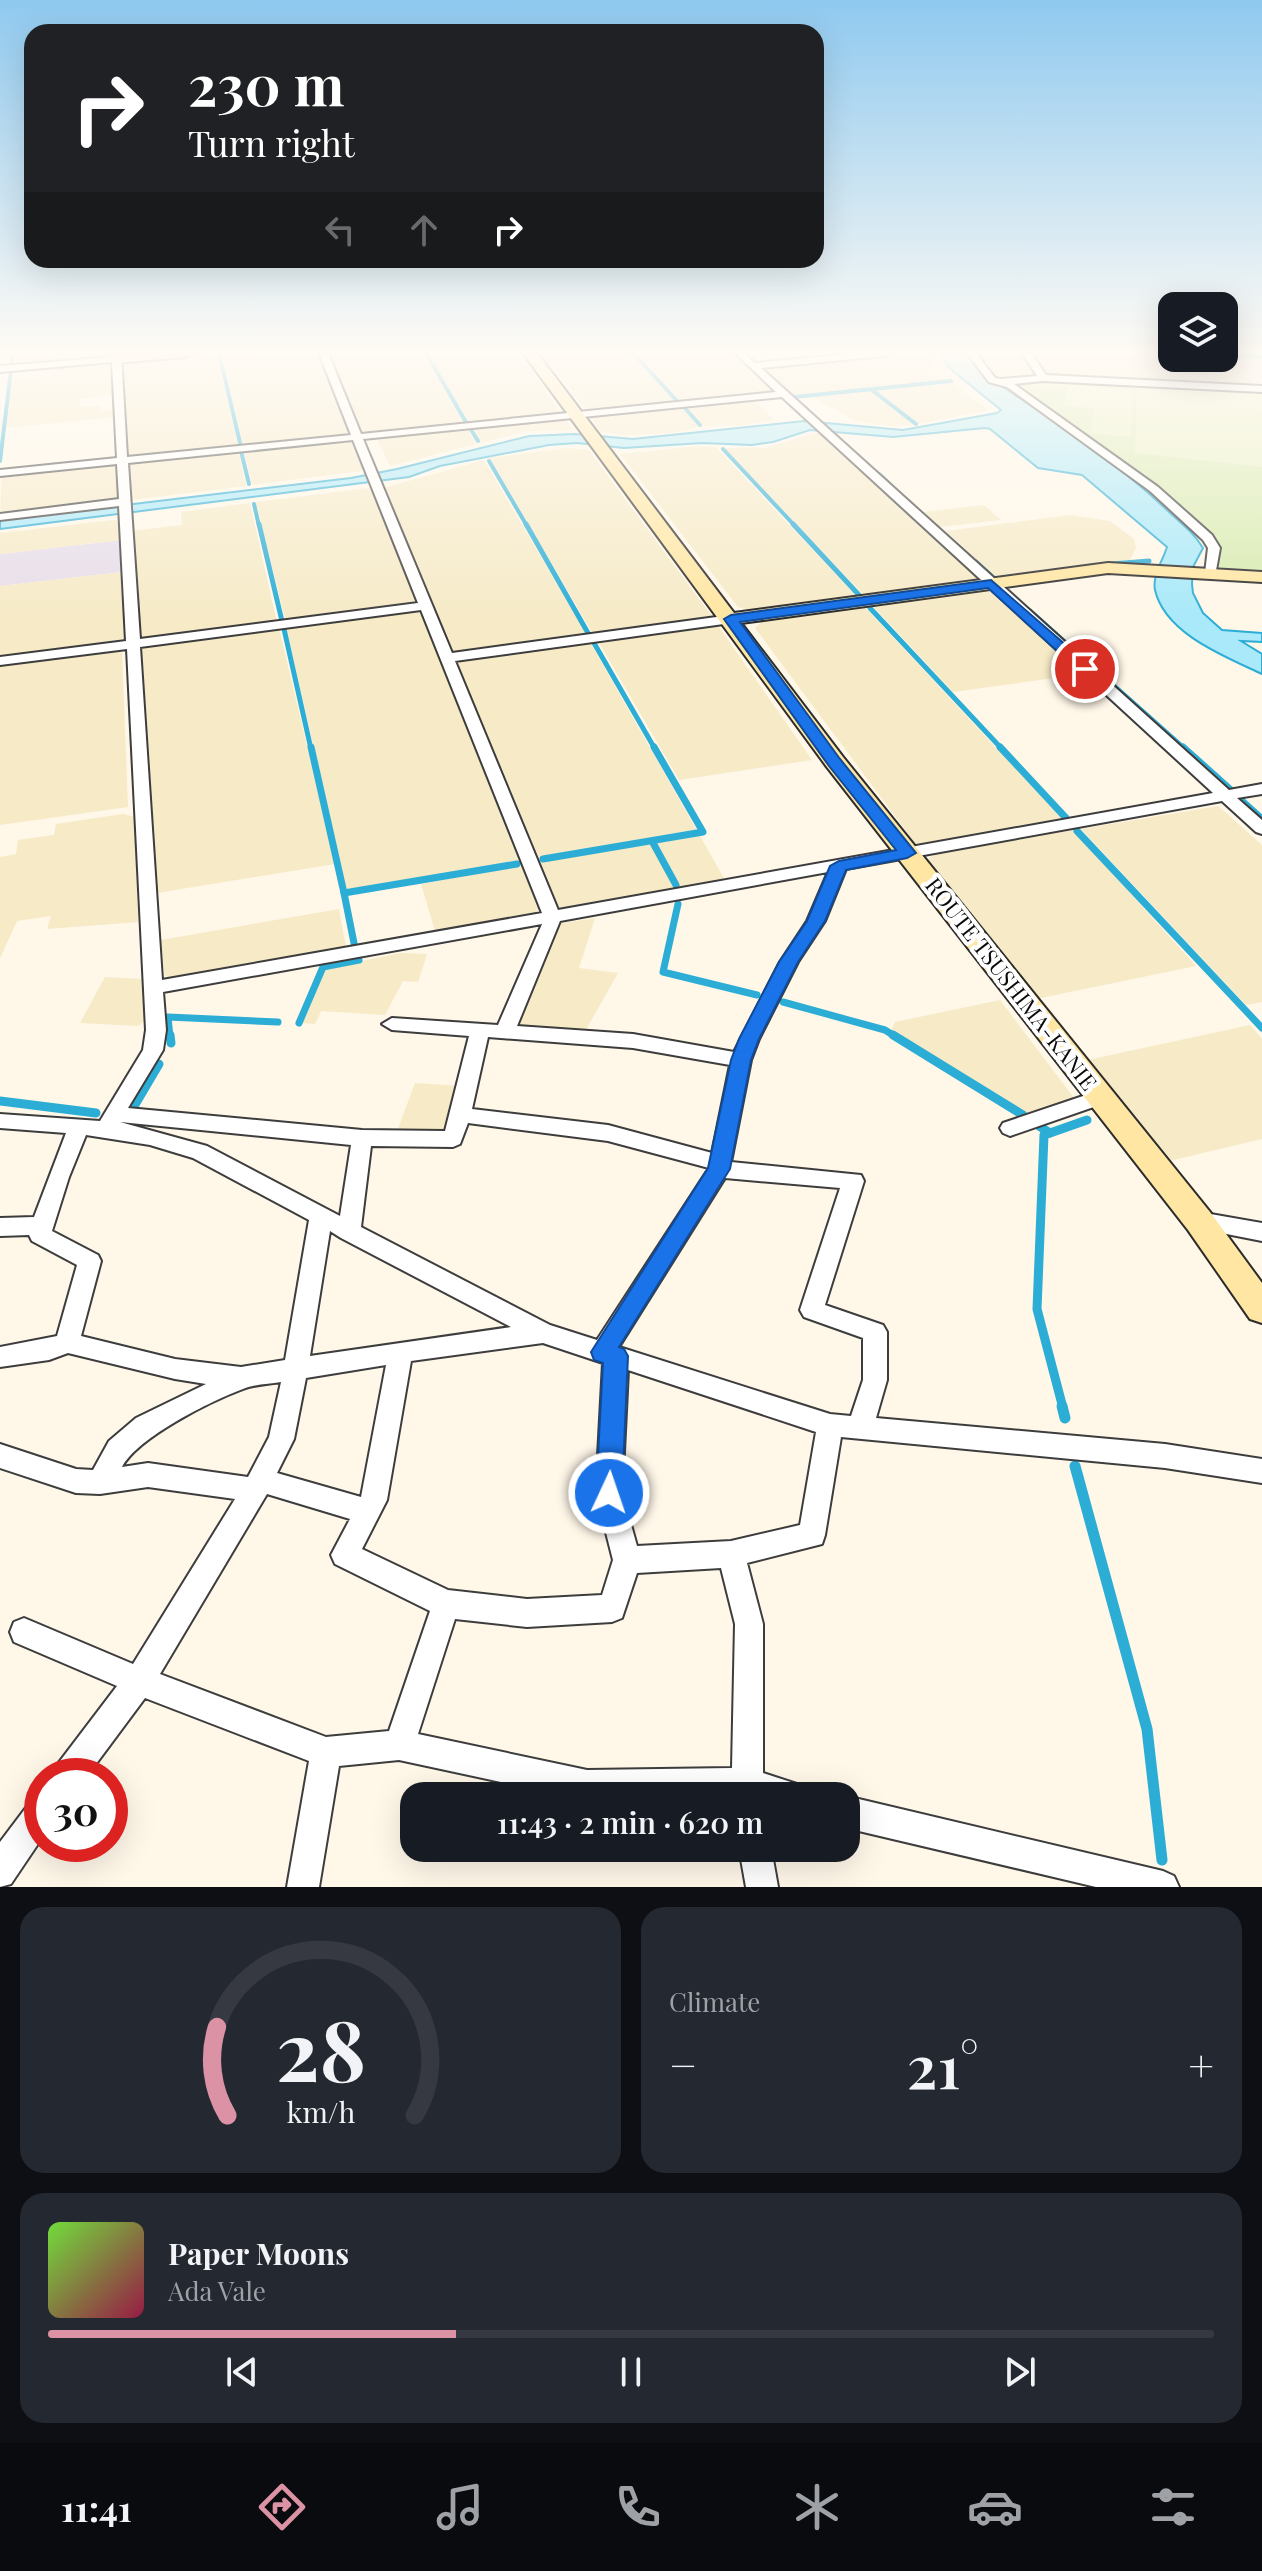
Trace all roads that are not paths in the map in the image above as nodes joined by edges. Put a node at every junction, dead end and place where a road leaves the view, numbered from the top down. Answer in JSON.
{"nodes":[{"id":1,"x":121,"y":441,"type":"edge"},
{"id":2,"x":325,"y":441,"type":"edge"},
{"id":3,"x":357,"y":441,"type":"edge"},
{"id":4,"x":596,"y":441,"type":"edge"},
{"id":5,"x":835,"y":441,"type":"edge"},
{"id":6,"x":1090,"y":441,"type":"edge"},
{"id":7,"x":122,"y":461,"type":"junction"},
{"id":8,"x":0,"y":473,"type":"edge"},
{"id":9,"x":125,"y":507,"type":"junction"},
{"id":10,"x":0,"y":517,"type":"edge"},
{"id":11,"x":1203,"y":572,"type":"junction"},
{"id":12,"x":1262,"y":577,"type":"edge"},
{"id":13,"x":997,"y":583,"type":"junction"},
{"id":14,"x":425,"y":606,"type":"junction"},
{"id":15,"x":731,"y":619,"type":"junction"},
{"id":16,"x":133,"y":644,"type":"junction"},
{"id":17,"x":447,"y":658,"type":"junction"},
{"id":18,"x":0,"y":661,"type":"edge"},
{"id":19,"x":1262,"y":789,"type":"edge"},
{"id":20,"x":1225,"y":796,"type":"junction"},
{"id":21,"x":1262,"y":829,"type":"edge"},
{"id":22,"x":907,"y":853,"type":"junction"},
{"id":23,"x":839,"y":866,"type":"junction"},
{"id":24,"x":552,"y":916,"type":"junction"},
{"id":25,"x":154,"y":988,"type":"junction"},
{"id":26,"x":392,"y":1024,"type":"dead end"},
{"id":27,"x":480,"y":1030,"type":"junction"},
{"id":28,"x":505,"y":1032,"type":"junction"},
{"id":29,"x":741,"y":1060,"type":"junction"},
{"id":30,"x":1101,"y":1097,"type":"junction"},
{"id":31,"x":460,"y":1115,"type":"junction"},
{"id":32,"x":0,"y":1121,"type":"edge"},
{"id":33,"x":111,"y":1121,"type":"junction"},
{"id":34,"x":80,"y":1125,"type":"junction"},
{"id":35,"x":1010,"y":1128,"type":"dead end"},
{"id":36,"x":362,"y":1138,"type":"junction"},
{"id":37,"x":720,"y":1166,"type":"junction"},
{"id":38,"x":321,"y":1216,"type":"junction"},
{"id":39,"x":1199,"y":1221,"type":"junction"},
{"id":40,"x":42,"y":1226,"type":"junction"},
{"id":41,"x":0,"y":1227,"type":"edge"},
{"id":42,"x":349,"y":1232,"type":"junction"},
{"id":43,"x":1262,"y":1232,"type":"edge"},
{"id":44,"x":1262,"y":1309,"type":"edge"},
{"id":45,"x":543,"y":1333,"type":"junction"},
{"id":46,"x":67,"y":1343,"type":"junction"},
{"id":47,"x":400,"y":1352,"type":"junction"},
{"id":48,"x":609,"y":1354,"type":"junction"},
{"id":49,"x":0,"y":1357,"type":"edge"},
{"id":50,"x":296,"y":1366,"type":"junction"},
{"id":51,"x":241,"y":1378,"type":"junction"},
{"id":52,"x":830,"y":1425,"type":"junction"},
{"id":53,"x":860,"y":1428,"type":"junction"},
{"id":54,"x":0,"y":1456,"type":"edge"},
{"id":55,"x":1262,"y":1471,"type":"edge"},
{"id":56,"x":100,"y":1482,"type":"junction"},
{"id":57,"x":258,"y":1485,"type":"junction"},
{"id":58,"x":366,"y":1511,"type":"junction"},
{"id":59,"x":731,"y":1554,"type":"junction"},
{"id":60,"x":627,"y":1560,"type":"junction"},
{"id":61,"x":446,"y":1604,"type":"junction"},
{"id":62,"x":24,"y":1632,"type":"dead end"},
{"id":63,"x":139,"y":1681,"type":"junction"},
{"id":64,"x":399,"y":1745,"type":"junction"},
{"id":65,"x":326,"y":1752,"type":"junction"},
{"id":66,"x":81,"y":1758,"type":"edge"},
{"id":67,"x":573,"y":1782,"type":"edge"},
{"id":68,"x":746,"y":1782,"type":"edge"},
{"id":69,"x":860,"y":1816,"type":"edge"},
{"id":70,"x":24,"y":1836,"type":"edge"},
{"id":71,"x":758,"y":1862,"type":"edge"},
{"id":72,"x":0,"y":1869,"type":"edge"},
{"id":73,"x":303,"y":1887,"type":"edge"},
{"id":74,"x":762,"y":1887,"type":"edge"},
{"id":75,"x":1163,"y":1887,"type":"edge"}],
"edges":[{"from":1,"to":7,"type":"street"},
{"from":2,"to":7,"type":"street"},
{"from":3,"to":14,"type":"street"},
{"from":4,"to":15,"type":"main road","name":"ROUTE TSUSHIMA-KANIE"},
{"from":5,"to":13,"type":"street"},
{"from":6,"to":11,"type":"street"},
{"from":7,"to":8,"type":"street"},
{"from":7,"to":9,"type":"street"},
{"from":9,"to":10,"type":"street"},
{"from":9,"to":16,"type":"street"},
{"from":11,"to":12,"type":"main road"},
{"from":11,"to":13,"type":"main road"},
{"from":13,"to":15,"type":"main road"},
{"from":13,"to":20,"type":"street"},
{"from":14,"to":16,"type":"street"},
{"from":14,"to":17,"type":"street"},
{"from":15,"to":17,"type":"street"},
{"from":15,"to":22,"type":"main road","name":"ROUTE TSUSHIMA-KANIE"},
{"from":16,"to":18,"type":"street"},
{"from":16,"to":25,"type":"street"},
{"from":17,"to":24,"type":"street"},
{"from":19,"to":20,"type":"street"},
{"from":20,"to":21,"type":"street"},
{"from":20,"to":22,"type":"street"},
{"from":22,"to":23,"type":"street"},
{"from":22,"to":30,"type":"main road","name":"ROUTE TSUSHIMA-KANIE"},
{"from":23,"to":24,"type":"street"},
{"from":23,"to":29,"type":"street"},
{"from":24,"to":25,"type":"street"},
{"from":24,"to":28,"type":"street"},
{"from":25,"to":33,"type":"street"},
{"from":26,"to":27,"type":"street"},
{"from":27,"to":28,"type":"street"},
{"from":27,"to":31,"type":"street"},
{"from":28,"to":29,"type":"street"},
{"from":29,"to":37,"type":"street"},
{"from":30,"to":35,"type":"street"},
{"from":30,"to":39,"type":"main road","name":"ROUTE TSUSHIMA-KANIE"},
{"from":31,"to":36,"type":"street"},
{"from":31,"to":37,"type":"street"},
{"from":32,"to":34,"type":"street"},
{"from":33,"to":34,"type":"street"},
{"from":33,"to":36,"type":"street"},
{"from":33,"to":38,"type":"street"},
{"from":34,"to":40,"type":"street"},
{"from":36,"to":42,"type":"street"},
{"from":37,"to":48,"type":"street"},
{"from":37,"to":53,"type":"street"},
{"from":38,"to":42,"type":"street"},
{"from":38,"to":50,"type":"street"},
{"from":39,"to":43,"type":"street"},
{"from":39,"to":44,"type":"main road","name":"ROUTE TSUSHIMA-KANIE"},
{"from":40,"to":41,"type":"street"},
{"from":40,"to":46,"type":"street"},
{"from":42,"to":45,"type":"street"},
{"from":45,"to":47,"type":"street"},
{"from":45,"to":48,"type":"street"},
{"from":46,"to":49,"type":"street"},
{"from":46,"to":51,"type":"street"},
{"from":47,"to":50,"type":"street"},
{"from":47,"to":58,"type":"street"},
{"from":48,"to":52,"type":"street"},
{"from":48,"to":60,"type":"street"},
{"from":50,"to":51,"type":"street"},
{"from":50,"to":57,"type":"street"},
{"from":51,"to":56,"type":"street"},
{"from":52,"to":53,"type":"street"},
{"from":52,"to":59,"type":"street"},
{"from":53,"to":55,"type":"street"},
{"from":54,"to":56,"type":"street"},
{"from":56,"to":57,"type":"street"},
{"from":57,"to":58,"type":"street"},
{"from":57,"to":63,"type":"street"},
{"from":58,"to":61,"type":"street"},
{"from":59,"to":60,"type":"street"},
{"from":59,"to":68,"type":"street"},
{"from":60,"to":61,"type":"street"},
{"from":61,"to":64,"type":"street"},
{"from":62,"to":63,"type":"street"},
{"from":63,"to":65,"type":"street"},
{"from":63,"to":66,"type":"street"},
{"from":64,"to":65,"type":"street"},
{"from":64,"to":67,"type":"street"},
{"from":65,"to":73,"type":"street"},
{"from":69,"to":75,"type":"street"},
{"from":70,"to":72,"type":"street"},
{"from":71,"to":74,"type":"street"}]}
